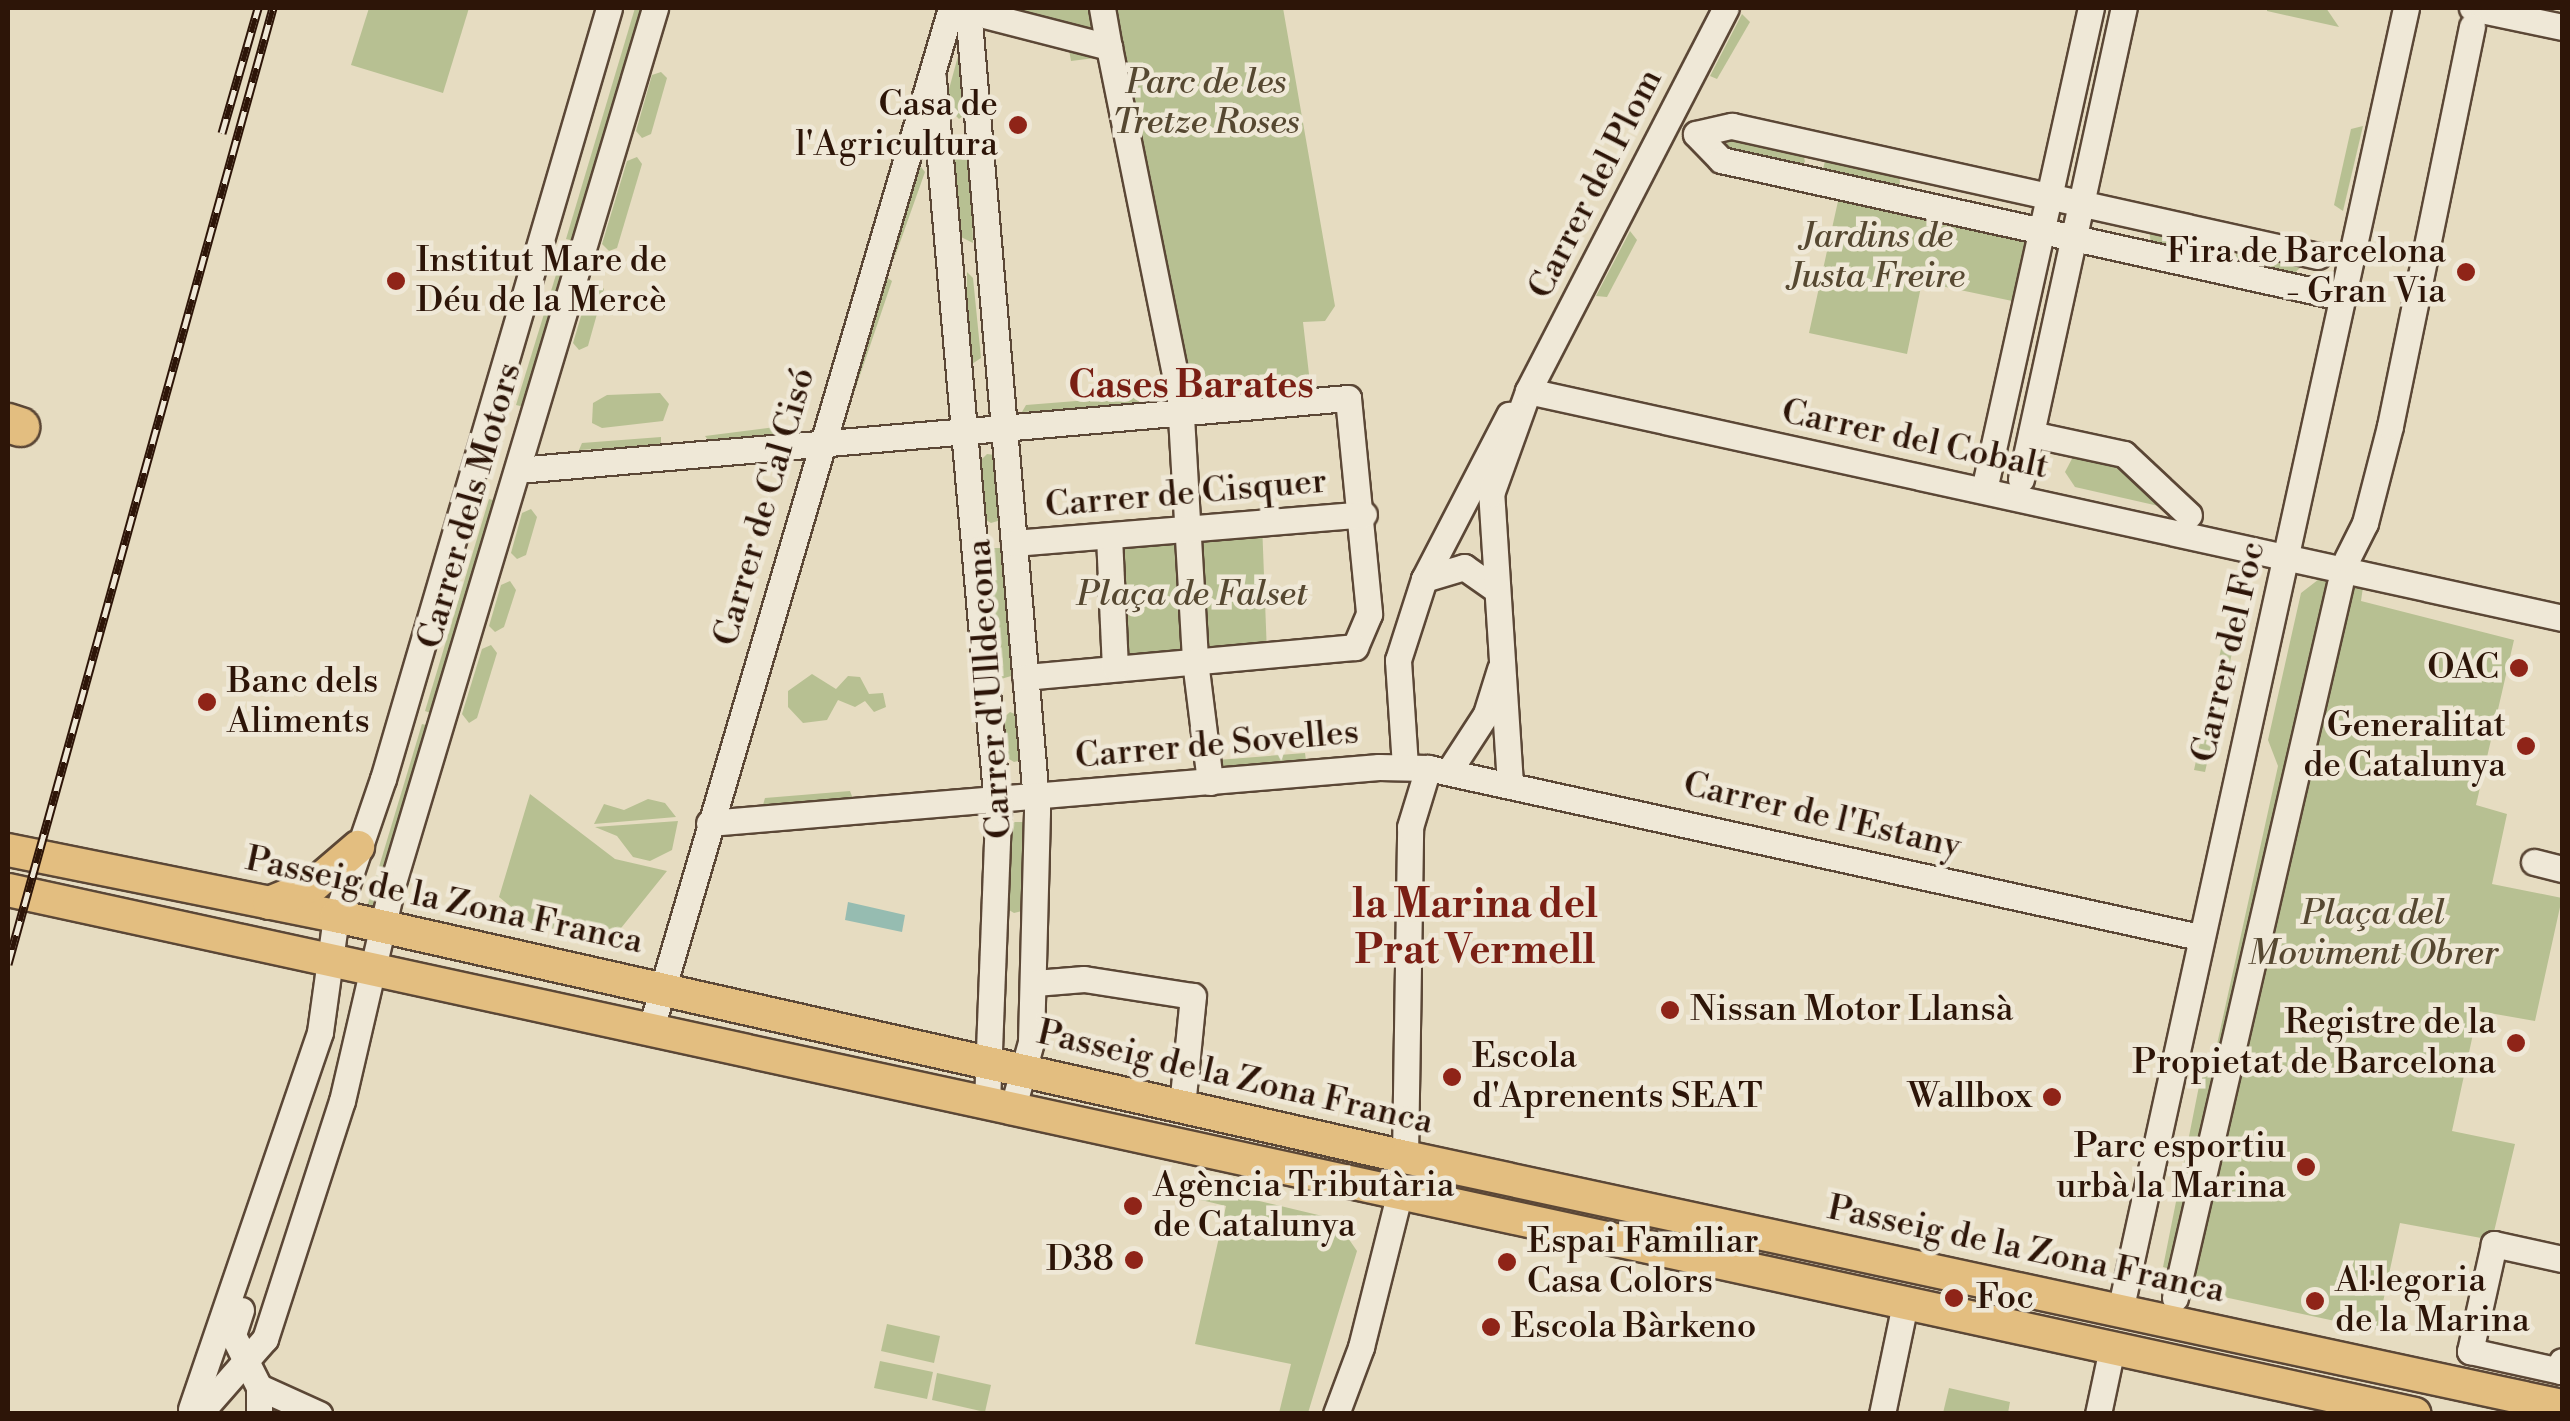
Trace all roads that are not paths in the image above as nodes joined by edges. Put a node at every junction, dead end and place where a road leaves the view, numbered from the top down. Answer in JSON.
{"nodes":[{"id":1,"x":609,"y":8,"type":"edge"},
{"id":2,"x":655,"y":8,"type":"edge"},
{"id":3,"x":959,"y":8,"type":"edge"},
{"id":4,"x":1102,"y":8,"type":"edge"},
{"id":5,"x":1726,"y":8,"type":"edge"},
{"id":6,"x":2091,"y":8,"type":"edge"},
{"id":7,"x":2124,"y":8,"type":"edge"},
{"id":8,"x":2406,"y":8,"type":"edge"},
{"id":9,"x":2471,"y":21,"type":"edge"},
{"id":10,"x":2562,"y":27,"type":"edge"},
{"id":11,"x":2083,"y":43,"type":"junction"},
{"id":12,"x":1108,"y":47,"type":"junction"},
{"id":13,"x":2115,"y":48,"type":"junction"},
{"id":14,"x":932,"y":69,"type":"junction"},
{"id":15,"x":979,"y":122,"type":"junction"},
{"id":16,"x":940,"y":124,"type":"junction"},
{"id":17,"x":2063,"y":139,"type":"junction"},
{"id":18,"x":1820,"y":145,"type":"junction"},
{"id":19,"x":2094,"y":147,"type":"junction"},
{"id":20,"x":1914,"y":166,"type":"junction"},
{"id":21,"x":1812,"y":180,"type":"junction"},
{"id":22,"x":1977,"y":180,"type":"junction"},
{"id":23,"x":2050,"y":196,"type":"junction"},
{"id":24,"x":1906,"y":201,"type":"junction"},
{"id":25,"x":2081,"y":203,"type":"junction"},
{"id":26,"x":1969,"y":215,"type":"junction"},
{"id":27,"x":2140,"y":216,"type":"junction"},
{"id":28,"x":2042,"y":232,"type":"junction"},
{"id":29,"x":2224,"y":235,"type":"junction"},
{"id":30,"x":2074,"y":238,"type":"junction"},
{"id":31,"x":2131,"y":251,"type":"junction"},
{"id":32,"x":989,"y":255,"type":"junction"},
{"id":33,"x":952,"y":256,"type":"junction"},
{"id":34,"x":2318,"y":256,"type":"dead end"},
{"id":35,"x":2216,"y":270,"type":"junction"},
{"id":36,"x":2342,"y":297,"type":"junction"},
{"id":37,"x":2022,"y":323,"type":"junction"},
{"id":38,"x":2054,"y":330,"type":"junction"},
{"id":39,"x":1528,"y":391,"type":"junction"},
{"id":40,"x":2003,"y":408,"type":"junction"},
{"id":41,"x":1181,"y":413,"type":"junction"},
{"id":42,"x":2033,"y":424,"type":"junction"},
{"id":43,"x":986,"y":427,"type":"junction"},
{"id":44,"x":821,"y":442,"type":"junction"},
{"id":45,"x":518,"y":470,"type":"junction"},
{"id":46,"x":2021,"y":479,"type":"dead end"},
{"id":47,"x":1984,"y":490,"type":"junction"},
{"id":48,"x":1364,"y":514,"type":"junction"},
{"id":49,"x":2189,"y":515,"type":"dead end"},
{"id":50,"x":1188,"y":529,"type":"junction"},
{"id":51,"x":1109,"y":536,"type":"junction"},
{"id":52,"x":1014,"y":543,"type":"junction"},
{"id":53,"x":2287,"y":557,"type":"junction"},
{"id":54,"x":1424,"y":579,"type":"junction"},
{"id":55,"x":1497,"y":590,"type":"junction"},
{"id":56,"x":2562,"y":618,"type":"edge"},
{"id":57,"x":1504,"y":652,"type":"junction"},
{"id":58,"x":1195,"y":661,"type":"junction"},
{"id":59,"x":1115,"y":668,"type":"junction"},
{"id":60,"x":1025,"y":676,"type":"junction"},
{"id":61,"x":1427,"y":768,"type":"junction"},
{"id":62,"x":1210,"y":782,"type":"junction"},
{"id":63,"x":1510,"y":784,"type":"junction"},
{"id":64,"x":1014,"y":799,"type":"junction"},
{"id":65,"x":709,"y":823,"type":"junction"},
{"id":66,"x":358,"y":846,"type":"junction"},
{"id":67,"x":8,"y":850,"type":"edge"},
{"id":68,"x":2534,"y":862,"type":"dead end"},
{"id":69,"x":2562,"y":868,"type":"edge"},
{"id":70,"x":8,"y":890,"type":"edge"},
{"id":71,"x":269,"y":902,"type":"junction"},
{"id":72,"x":336,"y":916,"type":"junction"},
{"id":73,"x":381,"y":928,"type":"junction"},
{"id":74,"x":2199,"y":938,"type":"junction"},
{"id":75,"x":328,"y":958,"type":"junction"},
{"id":76,"x":371,"y":967,"type":"junction"},
{"id":77,"x":1035,"y":983,"type":"junction"},
{"id":78,"x":660,"y":989,"type":"junction"},
{"id":79,"x":651,"y":1028,"type":"junction"},
{"id":80,"x":1004,"y":1067,"type":"junction"},
{"id":81,"x":1183,"y":1097,"type":"dead end"},
{"id":82,"x":1000,"y":1104,"type":"junction"},
{"id":83,"x":282,"y":1148,"type":"junction"},
{"id":84,"x":1405,"y":1157,"type":"junction"},
{"id":85,"x":314,"y":1179,"type":"junction"},
{"id":86,"x":1400,"y":1192,"type":"junction"},
{"id":87,"x":2562,"y":1259,"type":"edge"},
{"id":88,"x":237,"y":1283,"type":"junction"},
{"id":89,"x":2175,"y":1298,"type":"dead end"},
{"id":90,"x":1905,"y":1304,"type":"junction"},
{"id":91,"x":2120,"y":1311,"type":"junction"},
{"id":92,"x":2112,"y":1348,"type":"junction"},
{"id":93,"x":2562,"y":1361,"type":"edge"},
{"id":94,"x":253,"y":1376,"type":"junction"},
{"id":95,"x":2562,"y":1406,"type":"edge"},
{"id":96,"x":190,"y":1414,"type":"edge"},
{"id":97,"x":199,"y":1414,"type":"edge"},
{"id":98,"x":259,"y":1414,"type":"edge"},
{"id":99,"x":319,"y":1414,"type":"edge"},
{"id":100,"x":1336,"y":1414,"type":"edge"},
{"id":101,"x":1882,"y":1414,"type":"edge"},
{"id":102,"x":2098,"y":1414,"type":"edge"},
{"id":103,"x":2415,"y":1414,"type":"edge"}],
"edges":[{"from":1,"to":66,"type":"street","name":"Carrer dels Motors"},
{"from":2,"to":45,"type":"street","name":"Carrer dels Motors"},
{"from":3,"to":12,"type":"street"},
{"from":3,"to":14,"type":"street","name":"Carrer de Cal Cisó"},
{"from":3,"to":15,"type":"street","name":"Carrer d'Ulldecona"},
{"from":4,"to":12,"type":"street"},
{"from":5,"to":39,"type":"street","name":"Carrer del Plom"},
{"from":6,"to":11,"type":"street"},
{"from":7,"to":13,"type":"street"},
{"from":8,"to":36,"type":"street","name":"Carrer del Foc"},
{"from":9,"to":10,"type":"street"},
{"from":9,"to":89,"type":"street"},
{"from":11,"to":13,"type":"street"},
{"from":11,"to":17,"type":"street"},
{"from":12,"to":41,"type":"street"},
{"from":13,"to":19,"type":"street"},
{"from":14,"to":16,"type":"street","name":"Carrer d'Ulldecona"},
{"from":14,"to":44,"type":"street","name":"Carrer de Cal Cisó"},
{"from":15,"to":16,"type":"street"},
{"from":15,"to":32,"type":"street","name":"Carrer d'Ulldecona"},
{"from":16,"to":33,"type":"street","name":"Carrer d'Ulldecona"},
{"from":17,"to":19,"type":"street"},
{"from":17,"to":23,"type":"street"},
{"from":18,"to":20,"type":"street"},
{"from":18,"to":21,"type":"street"},
{"from":18,"to":21,"type":"street"},
{"from":19,"to":25,"type":"street"},
{"from":20,"to":22,"type":"street"},
{"from":20,"to":24,"type":"street"},
{"from":21,"to":24,"type":"street"},
{"from":22,"to":23,"type":"street"},
{"from":22,"to":26,"type":"street"},
{"from":23,"to":25,"type":"street"},
{"from":23,"to":28,"type":"street"},
{"from":24,"to":26,"type":"street"},
{"from":25,"to":27,"type":"street"},
{"from":25,"to":30,"type":"street"},
{"from":26,"to":28,"type":"street"},
{"from":27,"to":29,"type":"street"},
{"from":27,"to":31,"type":"street"},
{"from":28,"to":30,"type":"street"},
{"from":28,"to":37,"type":"street"},
{"from":29,"to":34,"type":"street"},
{"from":29,"to":35,"type":"street"},
{"from":30,"to":31,"type":"street"},
{"from":30,"to":38,"type":"street"},
{"from":31,"to":35,"type":"street"},
{"from":32,"to":33,"type":"street"},
{"from":32,"to":43,"type":"street","name":"Carrer d'Ulldecona"},
{"from":33,"to":43,"type":"street","name":"Carrer d'Ulldecona"},
{"from":35,"to":36,"type":"street"},
{"from":36,"to":53,"type":"street","name":"Carrer del Foc"},
{"from":37,"to":38,"type":"street"},
{"from":37,"to":40,"type":"street"},
{"from":38,"to":42,"type":"street"},
{"from":39,"to":47,"type":"street","name":"Carrer del Cobalt"},
{"from":39,"to":54,"type":"street"},
{"from":39,"to":55,"type":"street"},
{"from":40,"to":42,"type":"street"},
{"from":40,"to":47,"type":"street"},
{"from":41,"to":43,"type":"street"},
{"from":41,"to":48,"type":"street"},
{"from":41,"to":50,"type":"street"},
{"from":42,"to":46,"type":"street"},
{"from":42,"to":49,"type":"street"},
{"from":43,"to":44,"type":"street"},
{"from":43,"to":52,"type":"street","name":"Carrer d'Ulldecona"},
{"from":43,"to":64,"type":"street","name":"Carrer d'Ulldecona"},
{"from":44,"to":45,"type":"street"},
{"from":44,"to":65,"type":"street","name":"Carrer de Cal Cisó"},
{"from":45,"to":73,"type":"street","name":"Carrer dels Motors"},
{"from":47,"to":53,"type":"street","name":"Carrer del Cobalt"},
{"from":48,"to":50,"type":"street","name":"Carrer de Cisquer"},
{"from":48,"to":58,"type":"street"},
{"from":50,"to":51,"type":"street","name":"Carrer de Cisquer"},
{"from":50,"to":58,"type":"street"},
{"from":51,"to":52,"type":"street","name":"Carrer de Cisquer"},
{"from":51,"to":59,"type":"street"},
{"from":52,"to":60,"type":"street","name":"Carrer d'Ulldecona"},
{"from":53,"to":56,"type":"street","name":"Carrer del Cobalt"},
{"from":53,"to":74,"type":"street","name":"Carrer del Foc"},
{"from":54,"to":55,"type":"street"},
{"from":54,"to":61,"type":"street"},
{"from":55,"to":57,"type":"street"},
{"from":57,"to":61,"type":"street"},
{"from":57,"to":63,"type":"street"},
{"from":58,"to":59,"type":"street"},
{"from":58,"to":62,"type":"street"},
{"from":59,"to":60,"type":"street"},
{"from":60,"to":64,"type":"street","name":"Carrer d'Ulldecona"},
{"from":61,"to":62,"type":"street","name":"Carrer de Sovelles"},
{"from":61,"to":63,"type":"street","name":"Carrer de l'Estany"},
{"from":61,"to":84,"type":"street"},
{"from":62,"to":64,"type":"street","name":"Carrer de Sovelles"},
{"from":63,"to":74,"type":"street","name":"Carrer de l'Estany"},
{"from":64,"to":65,"type":"street","name":"Carrer de Sovelles"},
{"from":64,"to":77,"type":"street","name":"Carrer d'Ulldecona"},
{"from":64,"to":80,"type":"street","name":"Carrer d'Ulldecona"},
{"from":65,"to":78,"type":"street","name":"Carrer de Cal Cisó"},
{"from":66,"to":71,"type":"main road"},
{"from":66,"to":72,"type":"street","name":"Carrer dels Motors"},
{"from":67,"to":71,"type":"main road","name":"Passeig de la Zona Franca"},
{"from":68,"to":69,"type":"street"},
{"from":70,"to":75,"type":"main road"},
{"from":71,"to":72,"type":"main road","name":"Passeig de la Zona Franca"},
{"from":72,"to":73,"type":"main road","name":"Passeig de la Zona Franca"},
{"from":72,"to":75,"type":"street","name":"Carrer dels Motors"},
{"from":73,"to":76,"type":"street","name":"Carrer dels Motors"},
{"from":73,"to":78,"type":"main road","name":"Passeig de la Zona Franca"},
{"from":74,"to":91,"type":"street","name":"Carrer del Foc"},
{"from":75,"to":76,"type":"main road"},
{"from":75,"to":83,"type":"street","name":"Carrer dels Motors"},
{"from":76,"to":79,"type":"main road"},
{"from":76,"to":85,"type":"street","name":"Carrer dels Motors"},
{"from":77,"to":80,"type":"street","name":"Carrer d'Ulldecona"},
{"from":77,"to":81,"type":"street"},
{"from":78,"to":79,"type":"street","name":"Carrer de Cal Cisó"},
{"from":78,"to":80,"type":"main road","name":"Passeig de la Zona Franca"},
{"from":79,"to":82,"type":"main road"},
{"from":80,"to":82,"type":"street","name":"Carrer d'Ulldecona"},
{"from":80,"to":84,"type":"main road","name":"Passeig de la Zona Franca"},
{"from":82,"to":86,"type":"main road"},
{"from":83,"to":85,"type":"street"},
{"from":83,"to":88,"type":"street"},
{"from":84,"to":86,"type":"main road"},
{"from":84,"to":91,"type":"main road","name":"Passeig de la Zona Franca"},
{"from":85,"to":94,"type":"street"},
{"from":86,"to":90,"type":"main road"},
{"from":86,"to":100,"type":"street"},
{"from":87,"to":93,"type":"street"},
{"from":88,"to":94,"type":"street"},
{"from":88,"to":96,"type":"street"},
{"from":90,"to":92,"type":"main road"},
{"from":90,"to":101,"type":"street"},
{"from":91,"to":92,"type":"main road"},
{"from":91,"to":95,"type":"main road","name":"Passeig de la Zona Franca"},
{"from":92,"to":102,"type":"street"},
{"from":92,"to":103,"type":"main road"},
{"from":94,"to":97,"type":"street"},
{"from":94,"to":98,"type":"street"},
{"from":94,"to":99,"type":"street"}]}
